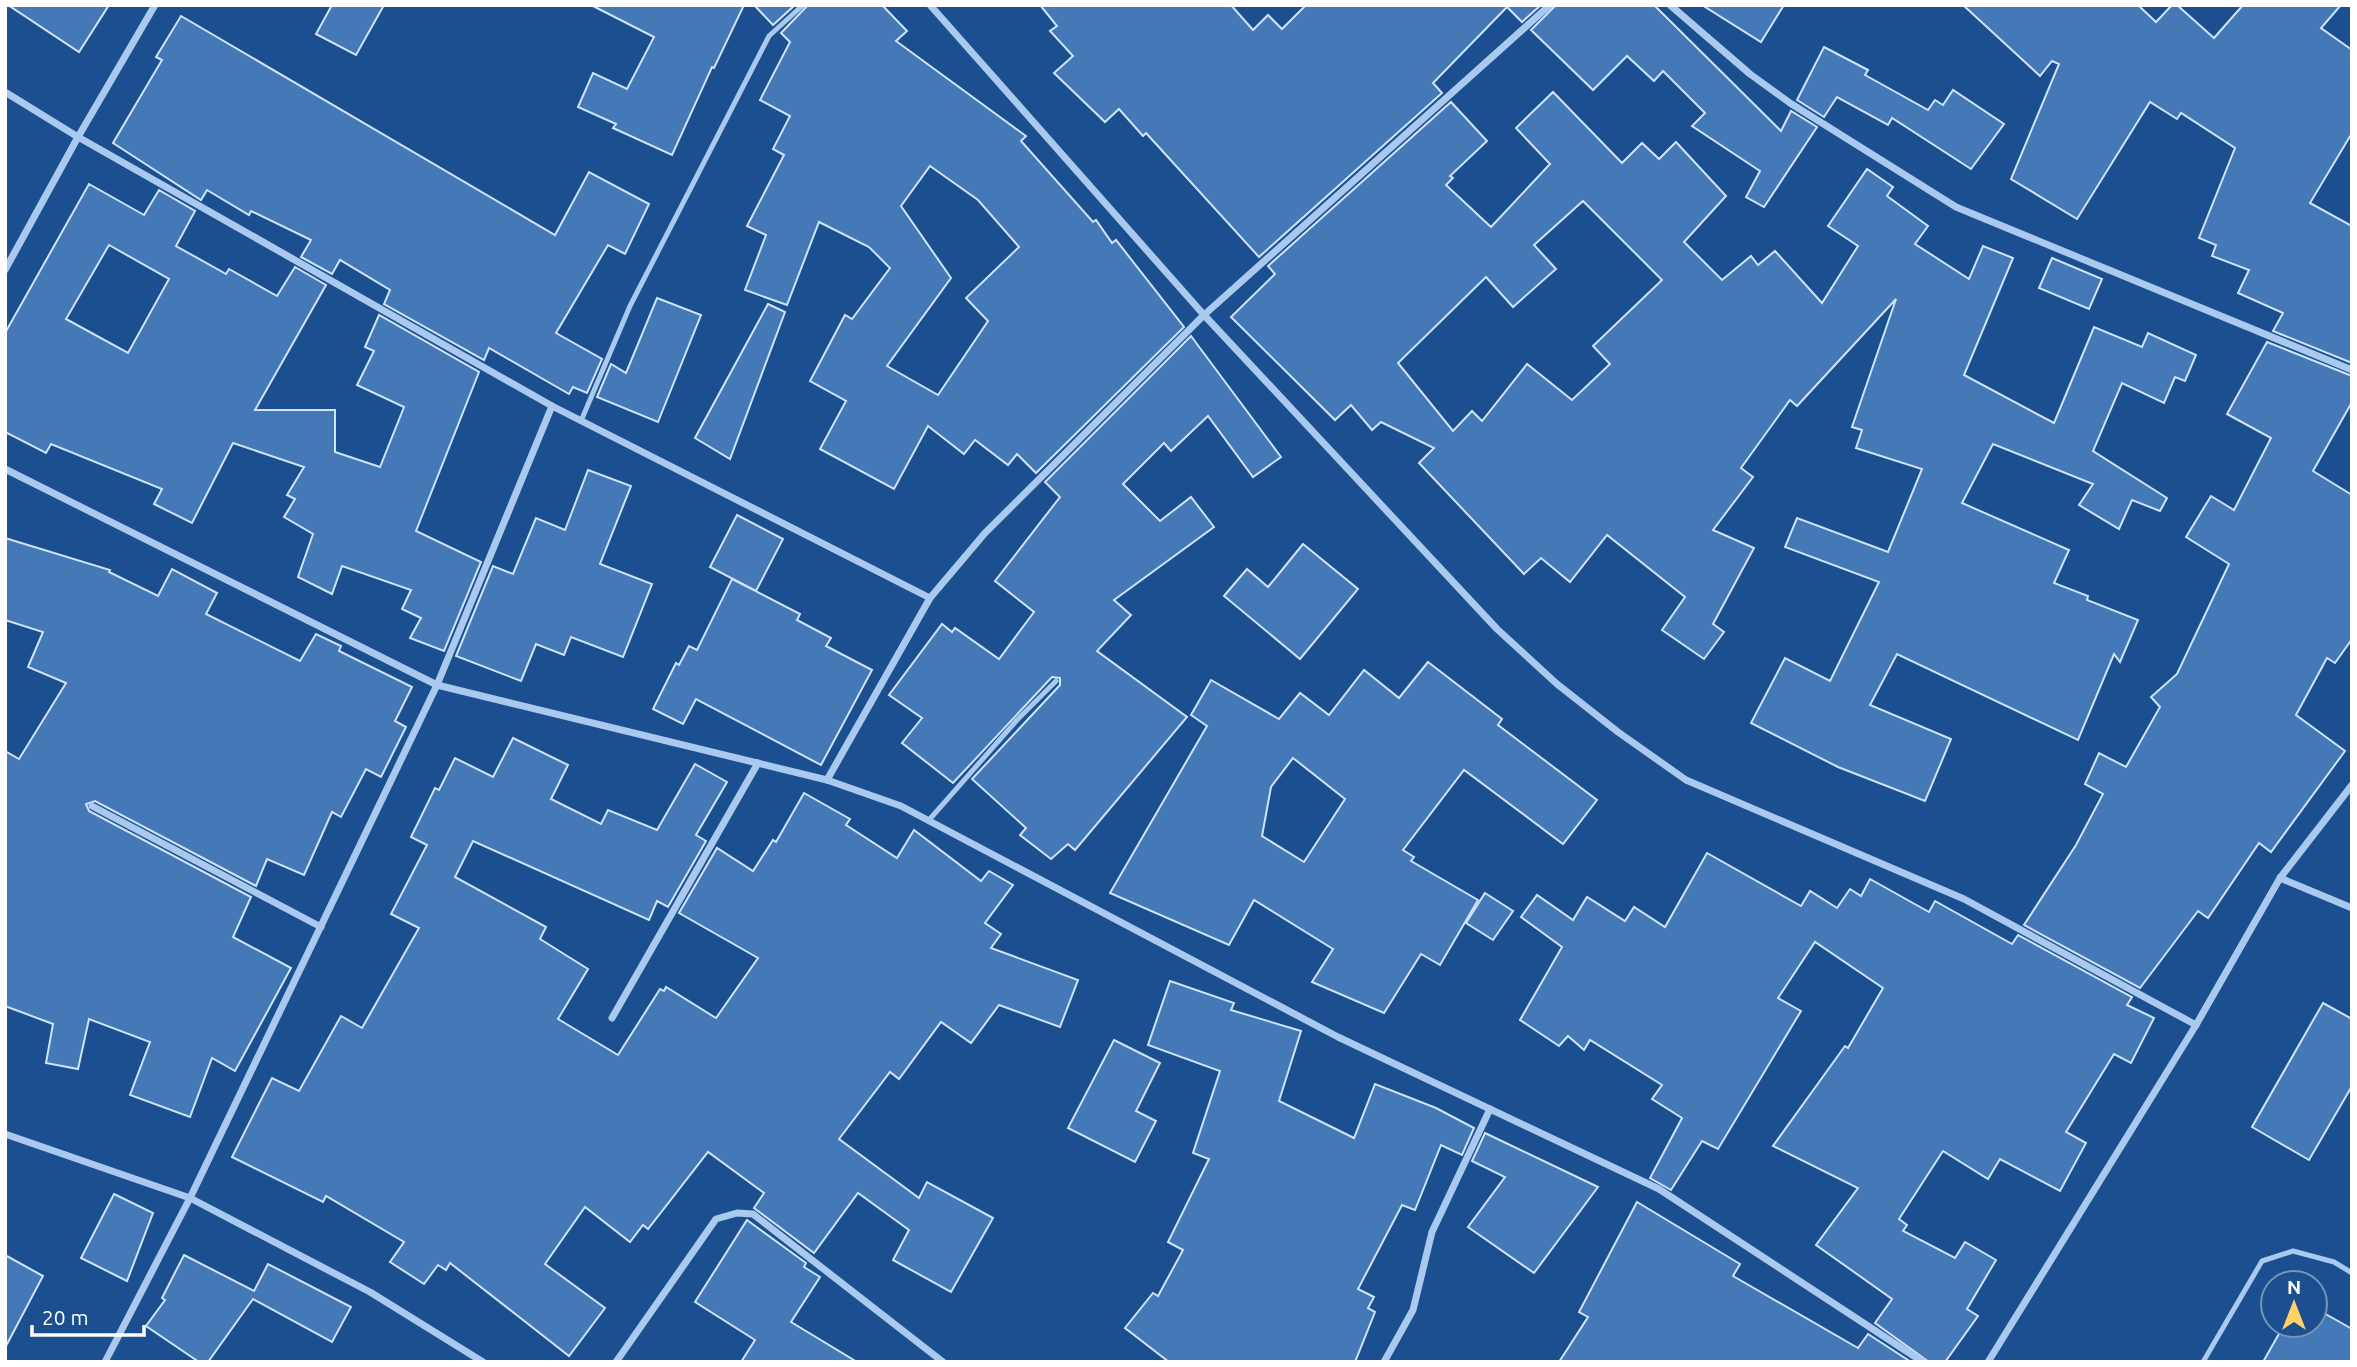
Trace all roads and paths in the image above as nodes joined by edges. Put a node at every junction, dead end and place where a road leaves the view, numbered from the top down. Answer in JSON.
{"nodes":[{"id":1,"x":155,"y":5,"type":"edge"},
{"id":2,"x":803,"y":5,"type":"edge"},
{"id":3,"x":930,"y":5,"type":"edge"},
{"id":4,"x":1550,"y":5,"type":"edge"},
{"id":5,"x":1670,"y":5,"type":"edge"},
{"id":6,"x":5,"y":92,"type":"edge"},
{"id":7,"x":78,"y":136,"type":"junction"},
{"id":8,"x":5,"y":270,"type":"edge"},
{"id":9,"x":1204,"y":316,"type":"junction"},
{"id":10,"x":2352,"y":370,"type":"edge"},
{"id":11,"x":552,"y":407,"type":"junction"},
{"id":12,"x":581,"y":421,"type":"junction"},
{"id":13,"x":5,"y":469,"type":"edge"},
{"id":14,"x":930,"y":598,"type":"junction"},
{"id":15,"x":1056,"y":681,"type":"dead end"},
{"id":16,"x":437,"y":685,"type":"junction"},
{"id":17,"x":758,"y":763,"type":"junction"},
{"id":18,"x":827,"y":780,"type":"junction"},
{"id":19,"x":2352,"y":785,"type":"edge"},
{"id":20,"x":92,"y":806,"type":"dead end"},
{"id":21,"x":929,"y":820,"type":"junction"},
{"id":22,"x":2280,"y":878,"type":"junction"},
{"id":23,"x":2352,"y":908,"type":"edge"},
{"id":24,"x":321,"y":927,"type":"junction"},
{"id":25,"x":612,"y":1018,"type":"dead end"},
{"id":26,"x":2196,"y":1025,"type":"junction"},
{"id":27,"x":1490,"y":1109,"type":"junction"},
{"id":28,"x":5,"y":1135,"type":"edge"},
{"id":29,"x":190,"y":1198,"type":"junction"},
{"id":30,"x":2352,"y":1273,"type":"edge"},
{"id":31,"x":105,"y":1362,"type":"edge"},
{"id":32,"x":483,"y":1362,"type":"edge"},
{"id":33,"x":616,"y":1362,"type":"edge"},
{"id":34,"x":943,"y":1362,"type":"edge"},
{"id":35,"x":1384,"y":1362,"type":"edge"},
{"id":36,"x":1923,"y":1362,"type":"edge"},
{"id":37,"x":1988,"y":1362,"type":"edge"},
{"id":38,"x":2203,"y":1362,"type":"edge"}],
"edges":[{"from":1,"to":7,"type":"street"},
{"from":2,"to":12,"type":"lane"},
{"from":3,"to":9,"type":"street"},
{"from":4,"to":9,"type":"street"},
{"from":5,"to":10,"type":"street"},
{"from":6,"to":7,"type":"street"},
{"from":7,"to":8,"type":"street"},
{"from":7,"to":11,"type":"street"},
{"from":9,"to":14,"type":"street"},
{"from":9,"to":26,"type":"street"},
{"from":11,"to":12,"type":"street"},
{"from":11,"to":16,"type":"street"},
{"from":12,"to":14,"type":"street"},
{"from":13,"to":16,"type":"street"},
{"from":14,"to":18,"type":"street"},
{"from":15,"to":21,"type":"lane"},
{"from":16,"to":17,"type":"street"},
{"from":16,"to":24,"type":"street"},
{"from":17,"to":18,"type":"street"},
{"from":17,"to":25,"type":"street"},
{"from":18,"to":21,"type":"street"},
{"from":19,"to":22,"type":"street"},
{"from":20,"to":24,"type":"street"},
{"from":21,"to":27,"type":"street"},
{"from":22,"to":23,"type":"street"},
{"from":22,"to":26,"type":"street"},
{"from":24,"to":29,"type":"street"},
{"from":26,"to":37,"type":"street"},
{"from":27,"to":35,"type":"street"},
{"from":27,"to":36,"type":"street"},
{"from":28,"to":29,"type":"street"},
{"from":29,"to":31,"type":"street"},
{"from":29,"to":32,"type":"street"},
{"from":30,"to":38,"type":"lane"},
{"from":33,"to":34,"type":"street"}]}
